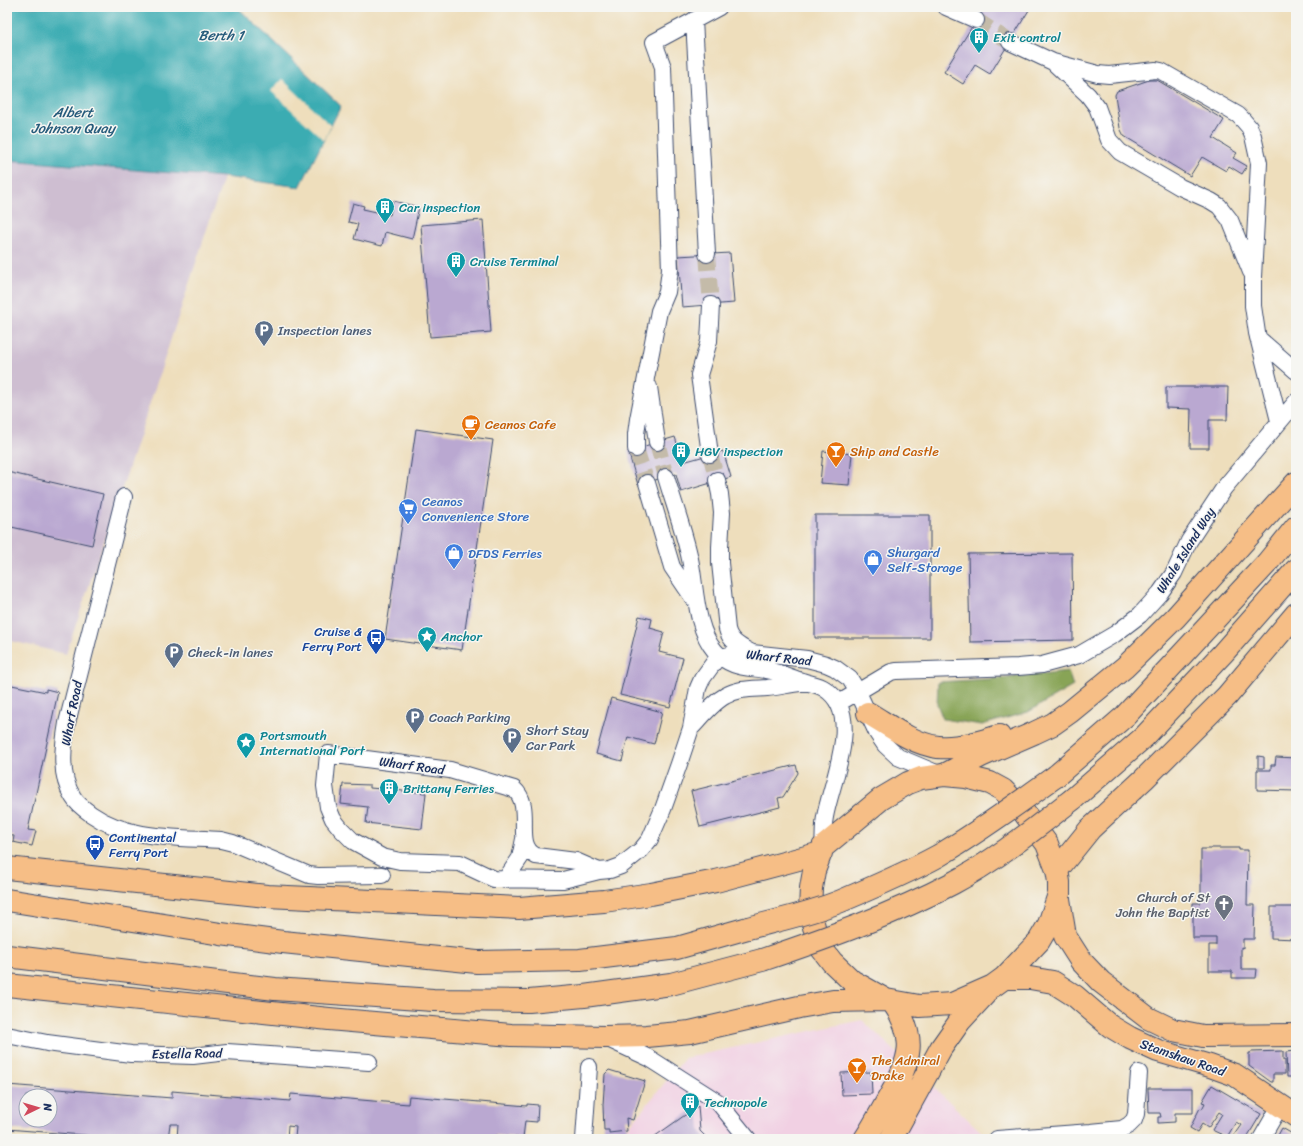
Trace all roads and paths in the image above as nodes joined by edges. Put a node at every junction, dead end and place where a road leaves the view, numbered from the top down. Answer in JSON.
{"nodes":[{"id":1,"x":719,"y":7,"type":"edge"},
{"id":2,"x":946,"y":7,"type":"edge"},
{"id":3,"x":694,"y":20,"type":"junction"},
{"id":4,"x":976,"y":20,"type":"tunnel mouth"},
{"id":5,"x":1010,"y":42,"type":"tunnel mouth"},
{"id":6,"x":1053,"y":62,"type":"junction"},
{"id":7,"x":707,"y":254,"type":"tunnel mouth"},
{"id":8,"x":1253,"y":277,"type":"junction"},
{"id":9,"x":711,"y":305,"type":"tunnel mouth"},
{"id":10,"x":1258,"y":338,"type":"junction"},
{"id":11,"x":648,"y":365,"type":"junction"},
{"id":12,"x":1296,"y":371,"type":"edge"},
{"id":13,"x":1296,"y":402,"type":"edge"},
{"id":14,"x":1279,"y":421,"type":"junction"},
{"id":15,"x":657,"y":442,"type":"tunnel mouth"},
{"id":16,"x":636,"y":448,"type":"tunnel mouth"},
{"id":17,"x":710,"y":454,"type":"tunnel mouth"},
{"id":18,"x":666,"y":477,"type":"tunnel mouth"},
{"id":19,"x":717,"y":480,"type":"tunnel mouth"},
{"id":20,"x":647,"y":483,"type":"tunnel mouth"},
{"id":21,"x":1296,"y":483,"type":"edge"},
{"id":22,"x":124,"y":497,"type":"dead end"},
{"id":23,"x":1296,"y":527,"type":"edge"},
{"id":24,"x":1296,"y":570,"type":"edge"},
{"id":25,"x":695,"y":601,"type":"junction"},
{"id":26,"x":1296,"y":614,"type":"edge"},
{"id":27,"x":752,"y":653,"type":"junction"},
{"id":28,"x":721,"y":657,"type":"junction"},
{"id":29,"x":805,"y":682,"type":"junction"},
{"id":30,"x":858,"y":692,"type":"junction"},
{"id":31,"x":1095,"y":692,"type":"junction"},
{"id":32,"x":839,"y":703,"type":"junction"},
{"id":33,"x":868,"y":713,"type":"junction"},
{"id":34,"x":691,"y":728,"type":"junction"},
{"id":35,"x":943,"y":775,"type":"junction"},
{"id":36,"x":524,"y":839,"type":"junction"},
{"id":37,"x":822,"y":850,"type":"junction"},
{"id":38,"x":7,"y":868,"type":"edge"},
{"id":39,"x":1057,"y":870,"type":"junction"},
{"id":40,"x":599,"y":871,"type":"junction"},
{"id":41,"x":382,"y":875,"type":"dead end"},
{"id":42,"x":505,"y":880,"type":"junction"},
{"id":43,"x":1058,"y":894,"type":"junction"},
{"id":44,"x":7,"y":900,"type":"edge"},
{"id":45,"x":7,"y":946,"type":"edge"},
{"id":46,"x":7,"y":956,"type":"edge"},
{"id":47,"x":98,"y":967,"type":"junction"},
{"id":48,"x":998,"y":982,"type":"junction"},
{"id":49,"x":7,"y":984,"type":"edge"},
{"id":50,"x":889,"y":1001,"type":"junction"},
{"id":51,"x":7,"y":1035,"type":"edge"},
{"id":52,"x":1296,"y":1035,"type":"edge"},
{"id":53,"x":605,"y":1037,"type":"junction"},
{"id":54,"x":369,"y":1062,"type":"dead end"},
{"id":55,"x":589,"y":1067,"type":"dead end"},
{"id":56,"x":1139,"y":1073,"type":"dead end"},
{"id":57,"x":1288,"y":1111,"type":"edge"},
{"id":58,"x":1092,"y":1136,"type":"edge"},
{"id":59,"x":584,"y":1139,"type":"edge"},
{"id":60,"x":748,"y":1139,"type":"edge"},
{"id":61,"x":865,"y":1139,"type":"edge"},
{"id":62,"x":891,"y":1139,"type":"edge"},
{"id":63,"x":997,"y":1139,"type":"edge"},
{"id":64,"x":1261,"y":1139,"type":"edge"}],
"edges":[{"from":1,"to":3,"type":"street"},
{"from":2,"to":4,"type":"street"},
{"from":3,"to":7,"type":"street"},
{"from":3,"to":11,"type":"street"},
{"from":5,"to":6,"type":"street"},
{"from":6,"to":8,"type":"street"},
{"from":6,"to":8,"type":"street"},
{"from":8,"to":10,"type":"street"},
{"from":9,"to":17,"type":"street"},
{"from":10,"to":12,"type":"street"},
{"from":10,"to":14,"type":"street"},
{"from":11,"to":15,"type":"street"},
{"from":11,"to":16,"type":"street"},
{"from":13,"to":14,"type":"street","name":"Whale Island Way"},
{"from":14,"to":30,"type":"street","name":"Whale Island Way"},
{"from":18,"to":25,"type":"street"},
{"from":19,"to":27,"type":"street"},
{"from":20,"to":25,"type":"street"},
{"from":21,"to":31,"type":"main road"},
{"from":22,"to":41,"type":"street","name":"Wharf Road"},
{"from":23,"to":44,"type":"main road","bridge":true},
{"from":24,"to":47,"type":"main road","bridge":true},
{"from":25,"to":28,"type":"street"},
{"from":26,"to":39,"type":"main road"},
{"from":27,"to":28,"type":"street","name":"Wharf Road"},
{"from":27,"to":30,"type":"street","name":"Wharf Road"},
{"from":28,"to":29,"type":"street"},
{"from":28,"to":34,"type":"street","name":"Wharf Road"},
{"from":29,"to":32,"type":"street"},
{"from":29,"to":34,"type":"street","name":"Wharf Road"},
{"from":30,"to":32,"type":"street","name":"Whale Island Way"},
{"from":30,"to":33,"type":"street","name":"Wharf Road"},
{"from":31,"to":33,"type":"main road"},
{"from":31,"to":35,"type":"main road"},
{"from":32,"to":37,"type":"street"},
{"from":33,"to":35,"type":"street","name":"Wharf Road"},
{"from":34,"to":40,"type":"street","name":"Wharf Road"},
{"from":35,"to":37,"type":"main road"},
{"from":35,"to":39,"type":"main road"},
{"from":36,"to":40,"type":"street"},
{"from":36,"to":42,"type":"street"},
{"from":36,"to":42,"type":"street","name":"Wharf Road"},
{"from":37,"to":38,"type":"main road"},
{"from":37,"to":50,"type":"main road"},
{"from":39,"to":43,"type":"main road"},
{"from":40,"to":42,"type":"street","name":"Wharf Road"},
{"from":43,"to":48,"type":"main road"},
{"from":43,"to":52,"type":"main road"},
{"from":45,"to":47,"type":"main road"},
{"from":46,"to":47,"type":"main road"},
{"from":48,"to":50,"type":"main road"},
{"from":48,"to":57,"type":"main road","name":"Stamshaw Road"},
{"from":48,"to":62,"type":"main road"},
{"from":49,"to":53,"type":"main road"},
{"from":50,"to":53,"type":"main road"},
{"from":50,"to":61,"type":"main road"},
{"from":51,"to":54,"type":"street","name":"Estella Road"},
{"from":53,"to":60,"type":"street"},
{"from":55,"to":59,"type":"street"},
{"from":56,"to":58,"type":"street"},
{"from":57,"to":64,"type":"street"},
{"from":58,"to":63,"type":"street"}]}
